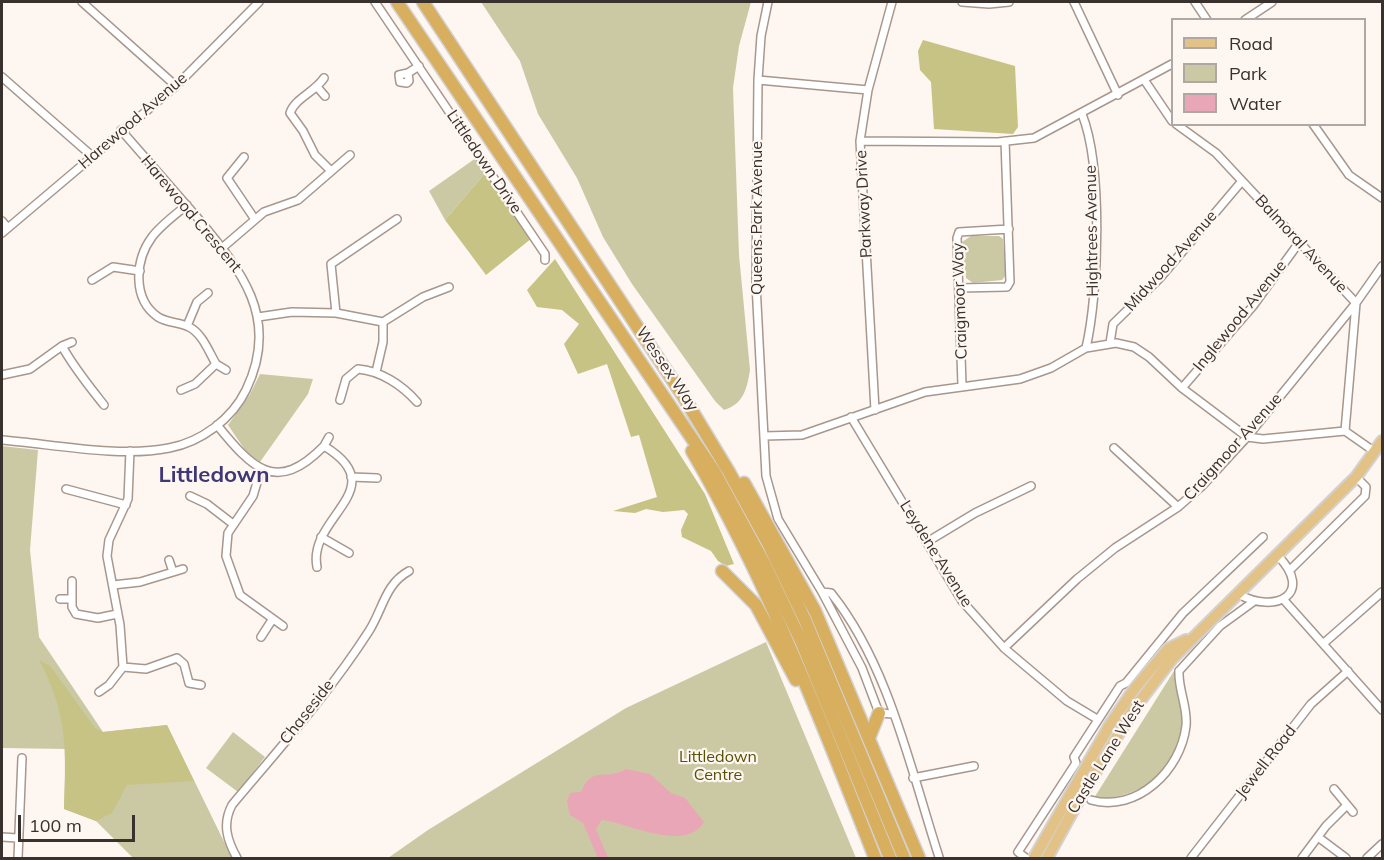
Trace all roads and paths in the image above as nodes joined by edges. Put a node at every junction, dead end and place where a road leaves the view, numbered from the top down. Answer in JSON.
{"nodes":[{"id":1,"x":82,"y":2,"type":"edge"},
{"id":2,"x":246,"y":2,"type":"edge"},
{"id":3,"x":259,"y":2,"type":"edge"},
{"id":4,"x":375,"y":2,"type":"edge"},
{"id":5,"x":397,"y":2,"type":"edge"},
{"id":6,"x":423,"y":2,"type":"edge"},
{"id":7,"x":768,"y":2,"type":"edge"},
{"id":8,"x":892,"y":2,"type":"edge"},
{"id":9,"x":962,"y":2,"type":"edge"},
{"id":10,"x":1009,"y":2,"type":"edge"},
{"id":11,"x":1074,"y":2,"type":"edge"},
{"id":12,"x":1195,"y":2,"type":"edge"},
{"id":13,"x":1272,"y":2,"type":"edge"},
{"id":14,"x":253,"y":8,"type":"junction"},
{"id":15,"x":1206,"y":18,"type":"edge"},
{"id":16,"x":1248,"y":18,"type":"edge"},
{"id":17,"x":1171,"y":65,"type":"edge"},
{"id":18,"x":419,"y":66,"type":"junction"},
{"id":19,"x":408,"y":73,"type":"dead end"},
{"id":20,"x":2,"y":77,"type":"edge"},
{"id":21,"x":324,"y":78,"type":"dead end"},
{"id":22,"x":758,"y":80,"type":"junction"},
{"id":23,"x":1145,"y":81,"type":"junction"},
{"id":24,"x":176,"y":86,"type":"junction"},
{"id":25,"x":318,"y":88,"type":"junction"},
{"id":26,"x":868,"y":90,"type":"junction"},
{"id":27,"x":325,"y":96,"type":"dead end"},
{"id":28,"x":1118,"y":96,"type":"junction"},
{"id":29,"x":1082,"y":114,"type":"junction"},
{"id":30,"x":1171,"y":118,"type":"edge"},
{"id":31,"x":1179,"y":126,"type":"edge"},
{"id":32,"x":1314,"y":126,"type":"edge"},
{"id":33,"x":121,"y":130,"type":"junction"},
{"id":34,"x":860,"y":141,"type":"junction"},
{"id":35,"x":1005,"y":141,"type":"junction"},
{"id":36,"x":350,"y":155,"type":"dead end"},
{"id":37,"x":92,"y":156,"type":"junction"},
{"id":38,"x":244,"y":157,"type":"dead end"},
{"id":39,"x":331,"y":171,"type":"junction"},
{"id":40,"x":1242,"y":181,"type":"junction"},
{"id":41,"x":1383,"y":198,"type":"edge"},
{"id":42,"x":187,"y":205,"type":"junction"},
{"id":43,"x":254,"y":218,"type":"junction"},
{"id":44,"x":397,"y":219,"type":"dead end"},
{"id":45,"x":2,"y":221,"type":"edge"},
{"id":46,"x":8,"y":228,"type":"junction"},
{"id":47,"x":1009,"y":229,"type":"junction"},
{"id":48,"x":2,"y":233,"type":"edge"},
{"id":49,"x":1298,"y":244,"type":"junction"},
{"id":50,"x":222,"y":248,"type":"junction"},
{"id":51,"x":546,"y":260,"type":"dead end"},
{"id":52,"x":1383,"y":266,"type":"edge"},
{"id":53,"x":140,"y":271,"type":"junction"},
{"id":54,"x":102,"y":275,"type":"junction"},
{"id":55,"x":92,"y":280,"type":"dead end"},
{"id":56,"x":106,"y":283,"type":"dead end"},
{"id":57,"x":449,"y":287,"type":"dead end"},
{"id":58,"x":959,"y":288,"type":"junction"},
{"id":59,"x":208,"y":293,"type":"dead end"},
{"id":60,"x":1356,"y":303,"type":"junction"},
{"id":61,"x":336,"y":313,"type":"junction"},
{"id":62,"x":258,"y":317,"type":"junction"},
{"id":63,"x":383,"y":322,"type":"junction"},
{"id":64,"x":187,"y":326,"type":"junction"},
{"id":65,"x":72,"y":342,"type":"dead end"},
{"id":66,"x":1110,"y":343,"type":"junction"},
{"id":67,"x":62,"y":346,"type":"junction"},
{"id":68,"x":1086,"y":348,"type":"junction"},
{"id":69,"x":216,"y":364,"type":"junction"},
{"id":70,"x":226,"y":370,"type":"dead end"},
{"id":71,"x":376,"y":372,"type":"junction"},
{"id":72,"x":2,"y":375,"type":"edge"},
{"id":73,"x":656,"y":381,"type":"junction"},
{"id":74,"x":963,"y":385,"type":"junction"},
{"id":75,"x":1182,"y":388,"type":"junction"},
{"id":76,"x":181,"y":390,"type":"dead end"},
{"id":77,"x":683,"y":396,"type":"junction"},
{"id":78,"x":340,"y":400,"type":"dead end"},
{"id":79,"x":417,"y":402,"type":"dead end"},
{"id":80,"x":104,"y":405,"type":"dead end"},
{"id":81,"x":875,"y":410,"type":"junction"},
{"id":82,"x":851,"y":417,"type":"junction"},
{"id":83,"x":218,"y":425,"type":"junction"},
{"id":84,"x":1345,"y":431,"type":"junction"},
{"id":85,"x":329,"y":436,"type":"dead end"},
{"id":86,"x":764,"y":436,"type":"junction"},
{"id":87,"x":1247,"y":437,"type":"junction"},
{"id":88,"x":2,"y":440,"type":"edge"},
{"id":89,"x":1383,"y":441,"type":"edge"},
{"id":90,"x":324,"y":446,"type":"junction"},
{"id":91,"x":1114,"y":448,"type":"dead end"},
{"id":92,"x":130,"y":451,"type":"junction"},
{"id":93,"x":1375,"y":452,"type":"junction"},
{"id":94,"x":261,"y":469,"type":"junction"},
{"id":95,"x":351,"y":477,"type":"junction"},
{"id":96,"x":1356,"y":477,"type":"junction"},
{"id":97,"x":377,"y":478,"type":"dead end"},
{"id":98,"x":1031,"y":486,"type":"dead end"},
{"id":99,"x":66,"y":489,"type":"dead end"},
{"id":100,"x":76,"y":492,"type":"junction"},
{"id":101,"x":190,"y":496,"type":"dead end"},
{"id":102,"x":72,"y":502,"type":"dead end"},
{"id":103,"x":126,"y":505,"type":"junction"},
{"id":104,"x":1178,"y":507,"type":"junction"},
{"id":105,"x":234,"y":524,"type":"junction"},
{"id":106,"x":321,"y":537,"type":"junction"},
{"id":107,"x":1263,"y":537,"type":"dead end"},
{"id":108,"x":927,"y":542,"type":"junction"},
{"id":109,"x":349,"y":553,"type":"dead end"},
{"id":110,"x":1278,"y":556,"type":"junction"},
{"id":111,"x":169,"y":560,"type":"dead end"},
{"id":112,"x":317,"y":567,"type":"dead end"},
{"id":113,"x":183,"y":569,"type":"dead end"},
{"id":114,"x":1291,"y":569,"type":"junction"},
{"id":115,"x":409,"y":571,"type":"dead end"},
{"id":116,"x":722,"y":571,"type":"dead end"},
{"id":117,"x":173,"y":572,"type":"junction"},
{"id":118,"x":72,"y":581,"type":"dead end"},
{"id":119,"x":113,"y":585,"type":"junction"},
{"id":120,"x":822,"y":592,"type":"junction"},
{"id":121,"x":1238,"y":594,"type":"junction"},
{"id":122,"x":1381,"y":596,"type":"edge"},
{"id":123,"x":60,"y":599,"type":"dead end"},
{"id":124,"x":72,"y":599,"type":"junction"},
{"id":125,"x":1283,"y":599,"type":"junction"},
{"id":126,"x":1253,"y":602,"type":"junction"},
{"id":127,"x":117,"y":614,"type":"junction"},
{"id":128,"x":272,"y":620,"type":"junction"},
{"id":129,"x":283,"y":626,"type":"dead end"},
{"id":130,"x":261,"y":637,"type":"dead end"},
{"id":131,"x":1191,"y":637,"type":"junction"},
{"id":132,"x":1324,"y":643,"type":"junction"},
{"id":133,"x":180,"y":648,"type":"dead end"},
{"id":134,"x":1004,"y":648,"type":"junction"},
{"id":135,"x":177,"y":658,"type":"junction"},
{"id":136,"x":1172,"y":659,"type":"junction"},
{"id":137,"x":123,"y":667,"type":"junction"},
{"id":138,"x":1179,"y":671,"type":"junction"},
{"id":139,"x":1348,"y":671,"type":"junction"},
{"id":140,"x":189,"y":683,"type":"junction"},
{"id":141,"x":201,"y":685,"type":"dead end"},
{"id":142,"x":1130,"y":686,"type":"junction"},
{"id":143,"x":99,"y":692,"type":"dead end"},
{"id":144,"x":184,"y":692,"type":"dead end"},
{"id":145,"x":1133,"y":710,"type":"junction"},
{"id":146,"x":1383,"y":710,"type":"edge"},
{"id":147,"x":879,"y":713,"type":"junction"},
{"id":148,"x":893,"y":714,"type":"junction"},
{"id":149,"x":1097,"y":719,"type":"junction"},
{"id":150,"x":869,"y":738,"type":"junction"},
{"id":151,"x":22,"y":758,"type":"dead end"},
{"id":152,"x":974,"y":766,"type":"dead end"},
{"id":153,"x":1080,"y":766,"type":"junction"},
{"id":154,"x":913,"y":778,"type":"junction"},
{"id":155,"x":847,"y":787,"type":"junction"},
{"id":156,"x":1334,"y":789,"type":"dead end"},
{"id":157,"x":1091,"y":800,"type":"dead end"},
{"id":158,"x":1346,"y":806,"type":"junction"},
{"id":159,"x":1353,"y":812,"type":"dead end"},
{"id":160,"x":2,"y":837,"type":"edge"},
{"id":161,"x":1318,"y":837,"type":"junction"},
{"id":162,"x":17,"y":838,"type":"junction"},
{"id":163,"x":1383,"y":844,"type":"edge"},
{"id":164,"x":939,"y":857,"type":"edge"},
{"id":165,"x":18,"y":858,"type":"edge"},
{"id":166,"x":237,"y":858,"type":"edge"},
{"id":167,"x":875,"y":858,"type":"edge"},
{"id":168,"x":890,"y":858,"type":"edge"},
{"id":169,"x":903,"y":858,"type":"edge"},
{"id":170,"x":919,"y":858,"type":"edge"},
{"id":171,"x":1026,"y":858,"type":"edge"},
{"id":172,"x":1034,"y":858,"type":"edge"},
{"id":173,"x":1047,"y":858,"type":"edge"},
{"id":174,"x":1191,"y":858,"type":"edge"},
{"id":175,"x":1302,"y":858,"type":"edge"},
{"id":176,"x":1346,"y":858,"type":"edge"},
{"id":177,"x":1367,"y":858,"type":"edge"}],
"edges":[{"from":1,"to":24,"type":"street"},
{"from":2,"to":14,"type":"street"},
{"from":3,"to":14,"type":"street","name":"Harewood Avenue"},
{"from":4,"to":18,"type":"street","name":"Littledown Drive"},
{"from":5,"to":73,"type":"highway","name":"Wessex Way"},
{"from":6,"to":77,"type":"highway","name":"Wessex Way"},
{"from":7,"to":22,"type":"street","name":"Queens Park Avenue"},
{"from":8,"to":26,"type":"street","name":"Parkway Drive"},
{"from":9,"to":10,"type":"street"},
{"from":11,"to":28,"type":"street"},
{"from":12,"to":15,"type":"street"},
{"from":13,"to":16,"type":"street"},
{"from":14,"to":24,"type":"street","name":"Harewood Avenue"},
{"from":17,"to":23,"type":"street"},
{"from":18,"to":19,"type":"street"},
{"from":18,"to":51,"type":"street","name":"Littledown Drive"},
{"from":20,"to":37,"type":"street"},
{"from":21,"to":25,"type":"street"},
{"from":22,"to":26,"type":"street"},
{"from":22,"to":86,"type":"street","name":"Queens Park Avenue"},
{"from":23,"to":28,"type":"street"},
{"from":23,"to":30,"type":"street"},
{"from":24,"to":33,"type":"street","name":"Harewood Avenue"},
{"from":25,"to":27,"type":"street"},
{"from":25,"to":39,"type":"street"},
{"from":26,"to":34,"type":"street","name":"Parkway Drive"},
{"from":28,"to":29,"type":"street"},
{"from":29,"to":35,"type":"street"},
{"from":29,"to":68,"type":"street","name":"Hightrees Avenue"},
{"from":31,"to":40,"type":"street","name":"Balmoral Avenue"},
{"from":32,"to":41,"type":"street"},
{"from":33,"to":37,"type":"street","name":"Harewood Avenue"},
{"from":33,"to":42,"type":"street","name":"Harewood Crescent"},
{"from":34,"to":35,"type":"street"},
{"from":34,"to":81,"type":"street","name":"Parkway Drive"},
{"from":35,"to":47,"type":"street"},
{"from":36,"to":39,"type":"street"},
{"from":37,"to":46,"type":"street","name":"Harewood Avenue"},
{"from":38,"to":43,"type":"street"},
{"from":39,"to":43,"type":"street"},
{"from":40,"to":49,"type":"street","name":"Balmoral Avenue"},
{"from":40,"to":66,"type":"street","name":"Midwood Avenue"},
{"from":42,"to":50,"type":"street","name":"Harewood Crescent"},
{"from":42,"to":53,"type":"street"},
{"from":43,"to":50,"type":"street"},
{"from":44,"to":61,"type":"street"},
{"from":45,"to":46,"type":"street"},
{"from":46,"to":48,"type":"street","name":"Harewood Avenue"},
{"from":47,"to":58,"type":"street","name":"Craigmoor Way"},
{"from":47,"to":58,"type":"street"},
{"from":49,"to":60,"type":"street","name":"Balmoral Avenue"},
{"from":49,"to":75,"type":"street","name":"Inglewood Avenue"},
{"from":50,"to":62,"type":"street","name":"Harewood Crescent"},
{"from":52,"to":60,"type":"street","name":"Craigmoor Avenue"},
{"from":53,"to":54,"type":"street"},
{"from":53,"to":64,"type":"street"},
{"from":54,"to":55,"type":"street"},
{"from":54,"to":56,"type":"street"},
{"from":57,"to":63,"type":"street"},
{"from":58,"to":74,"type":"street","name":"Craigmoor Way"},
{"from":59,"to":64,"type":"street"},
{"from":60,"to":84,"type":"street","name":"Balmoral Avenue"},
{"from":60,"to":87,"type":"street","name":"Craigmoor Avenue"},
{"from":61,"to":62,"type":"street"},
{"from":61,"to":63,"type":"street"},
{"from":62,"to":83,"type":"street","name":"Harewood Crescent"},
{"from":63,"to":71,"type":"street"},
{"from":64,"to":69,"type":"street"},
{"from":65,"to":67,"type":"street"},
{"from":66,"to":68,"type":"street"},
{"from":66,"to":75,"type":"street"},
{"from":67,"to":72,"type":"street"},
{"from":67,"to":80,"type":"street"},
{"from":68,"to":74,"type":"street"},
{"from":69,"to":70,"type":"street"},
{"from":69,"to":76,"type":"street"},
{"from":71,"to":78,"type":"street"},
{"from":71,"to":79,"type":"street"},
{"from":73,"to":155,"type":"highway"},
{"from":73,"to":168,"type":"highway","name":"Wessex Way"},
{"from":74,"to":81,"type":"street"},
{"from":75,"to":87,"type":"street"},
{"from":77,"to":150,"type":"highway"},
{"from":77,"to":169,"type":"highway","name":"Wessex Way"},
{"from":81,"to":82,"type":"street"},
{"from":82,"to":86,"type":"street"},
{"from":82,"to":108,"type":"street","name":"Leydene Avenue"},
{"from":83,"to":92,"type":"street","name":"Harewood Crescent"},
{"from":83,"to":94,"type":"street"},
{"from":84,"to":87,"type":"street"},
{"from":84,"to":93,"type":"street"},
{"from":85,"to":90,"type":"street"},
{"from":86,"to":120,"type":"street","name":"Queens Park Avenue"},
{"from":87,"to":104,"type":"street","name":"Craigmoor Avenue"},
{"from":88,"to":92,"type":"street","name":"Harewood Crescent"},
{"from":89,"to":93,"type":"main road","name":"Castle Lane West"},
{"from":90,"to":94,"type":"street"},
{"from":90,"to":95,"type":"street"},
{"from":91,"to":104,"type":"street"},
{"from":92,"to":103,"type":"street"},
{"from":93,"to":96,"type":"main road","name":"Castle Lane West"},
{"from":94,"to":105,"type":"street"},
{"from":95,"to":97,"type":"street"},
{"from":95,"to":106,"type":"street"},
{"from":96,"to":110,"type":"main road","name":"Castle Lane West"},
{"from":96,"to":114,"type":"street"},
{"from":98,"to":108,"type":"street"},
{"from":99,"to":100,"type":"street"},
{"from":100,"to":102,"type":"street"},
{"from":100,"to":103,"type":"street"},
{"from":101,"to":105,"type":"street"},
{"from":103,"to":119,"type":"street"},
{"from":104,"to":134,"type":"street","name":"Craigmoor Avenue"},
{"from":105,"to":128,"type":"street"},
{"from":106,"to":109,"type":"street"},
{"from":106,"to":112,"type":"street"},
{"from":107,"to":142,"type":"street","name":"Castle Lane West"},
{"from":108,"to":134,"type":"street","name":"Leydene Avenue"},
{"from":110,"to":114,"type":"street"},
{"from":110,"to":121,"type":"main road","name":"Castle Lane West"},
{"from":111,"to":117,"type":"street"},
{"from":113,"to":117,"type":"street"},
{"from":114,"to":125,"type":"street"},
{"from":115,"to":166,"type":"street","name":"Chaseside"},
{"from":116,"to":155,"type":"highway"},
{"from":117,"to":119,"type":"street"},
{"from":118,"to":124,"type":"street"},
{"from":119,"to":127,"type":"street"},
{"from":120,"to":147,"type":"street"},
{"from":120,"to":148,"type":"street"},
{"from":121,"to":126,"type":"street"},
{"from":121,"to":131,"type":"main road","name":"Castle Lane West"},
{"from":122,"to":132,"type":"street"},
{"from":123,"to":124,"type":"street"},
{"from":124,"to":127,"type":"street"},
{"from":125,"to":126,"type":"street"},
{"from":125,"to":132,"type":"street"},
{"from":126,"to":138,"type":"street"},
{"from":127,"to":137,"type":"street"},
{"from":128,"to":129,"type":"street"},
{"from":128,"to":130,"type":"street"},
{"from":131,"to":136,"type":"main road","name":"Castle Lane West"},
{"from":131,"to":142,"type":"main road","name":"Castle Lane West"},
{"from":132,"to":139,"type":"street"},
{"from":133,"to":135,"type":"street"},
{"from":134,"to":149,"type":"street","name":"Leydene Avenue"},
{"from":135,"to":137,"type":"street"},
{"from":135,"to":140,"type":"street"},
{"from":136,"to":138,"type":"street"},
{"from":136,"to":145,"type":"main road","name":"Castle Lane West"},
{"from":137,"to":143,"type":"street"},
{"from":138,"to":157,"type":"street"},
{"from":139,"to":146,"type":"street"},
{"from":139,"to":174,"type":"street","name":"Jewell Road"},
{"from":140,"to":141,"type":"street"},
{"from":140,"to":144,"type":"street"},
{"from":142,"to":149,"type":"street","name":"Castle Lane West"},
{"from":142,"to":153,"type":"main road","name":"Castle Lane West"},
{"from":145,"to":153,"type":"main road"},
{"from":145,"to":173,"type":"main road","name":"Castle Lane West"},
{"from":147,"to":148,"type":"street"},
{"from":147,"to":150,"type":"highway"},
{"from":148,"to":154,"type":"street"},
{"from":149,"to":153,"type":"street","name":"Castle Lane West"},
{"from":150,"to":170,"type":"highway"},
{"from":151,"to":162,"type":"street"},
{"from":152,"to":154,"type":"street"},
{"from":153,"to":171,"type":"street","name":"Castle Lane West"},
{"from":153,"to":172,"type":"main road","name":"Castle Lane West"},
{"from":154,"to":164,"type":"street"},
{"from":155,"to":167,"type":"highway"},
{"from":156,"to":158,"type":"street"},
{"from":158,"to":159,"type":"street"},
{"from":158,"to":161,"type":"street"},
{"from":160,"to":162,"type":"street"},
{"from":161,"to":175,"type":"street"},
{"from":161,"to":176,"type":"street"},
{"from":162,"to":165,"type":"street"},
{"from":163,"to":177,"type":"street"}]}
